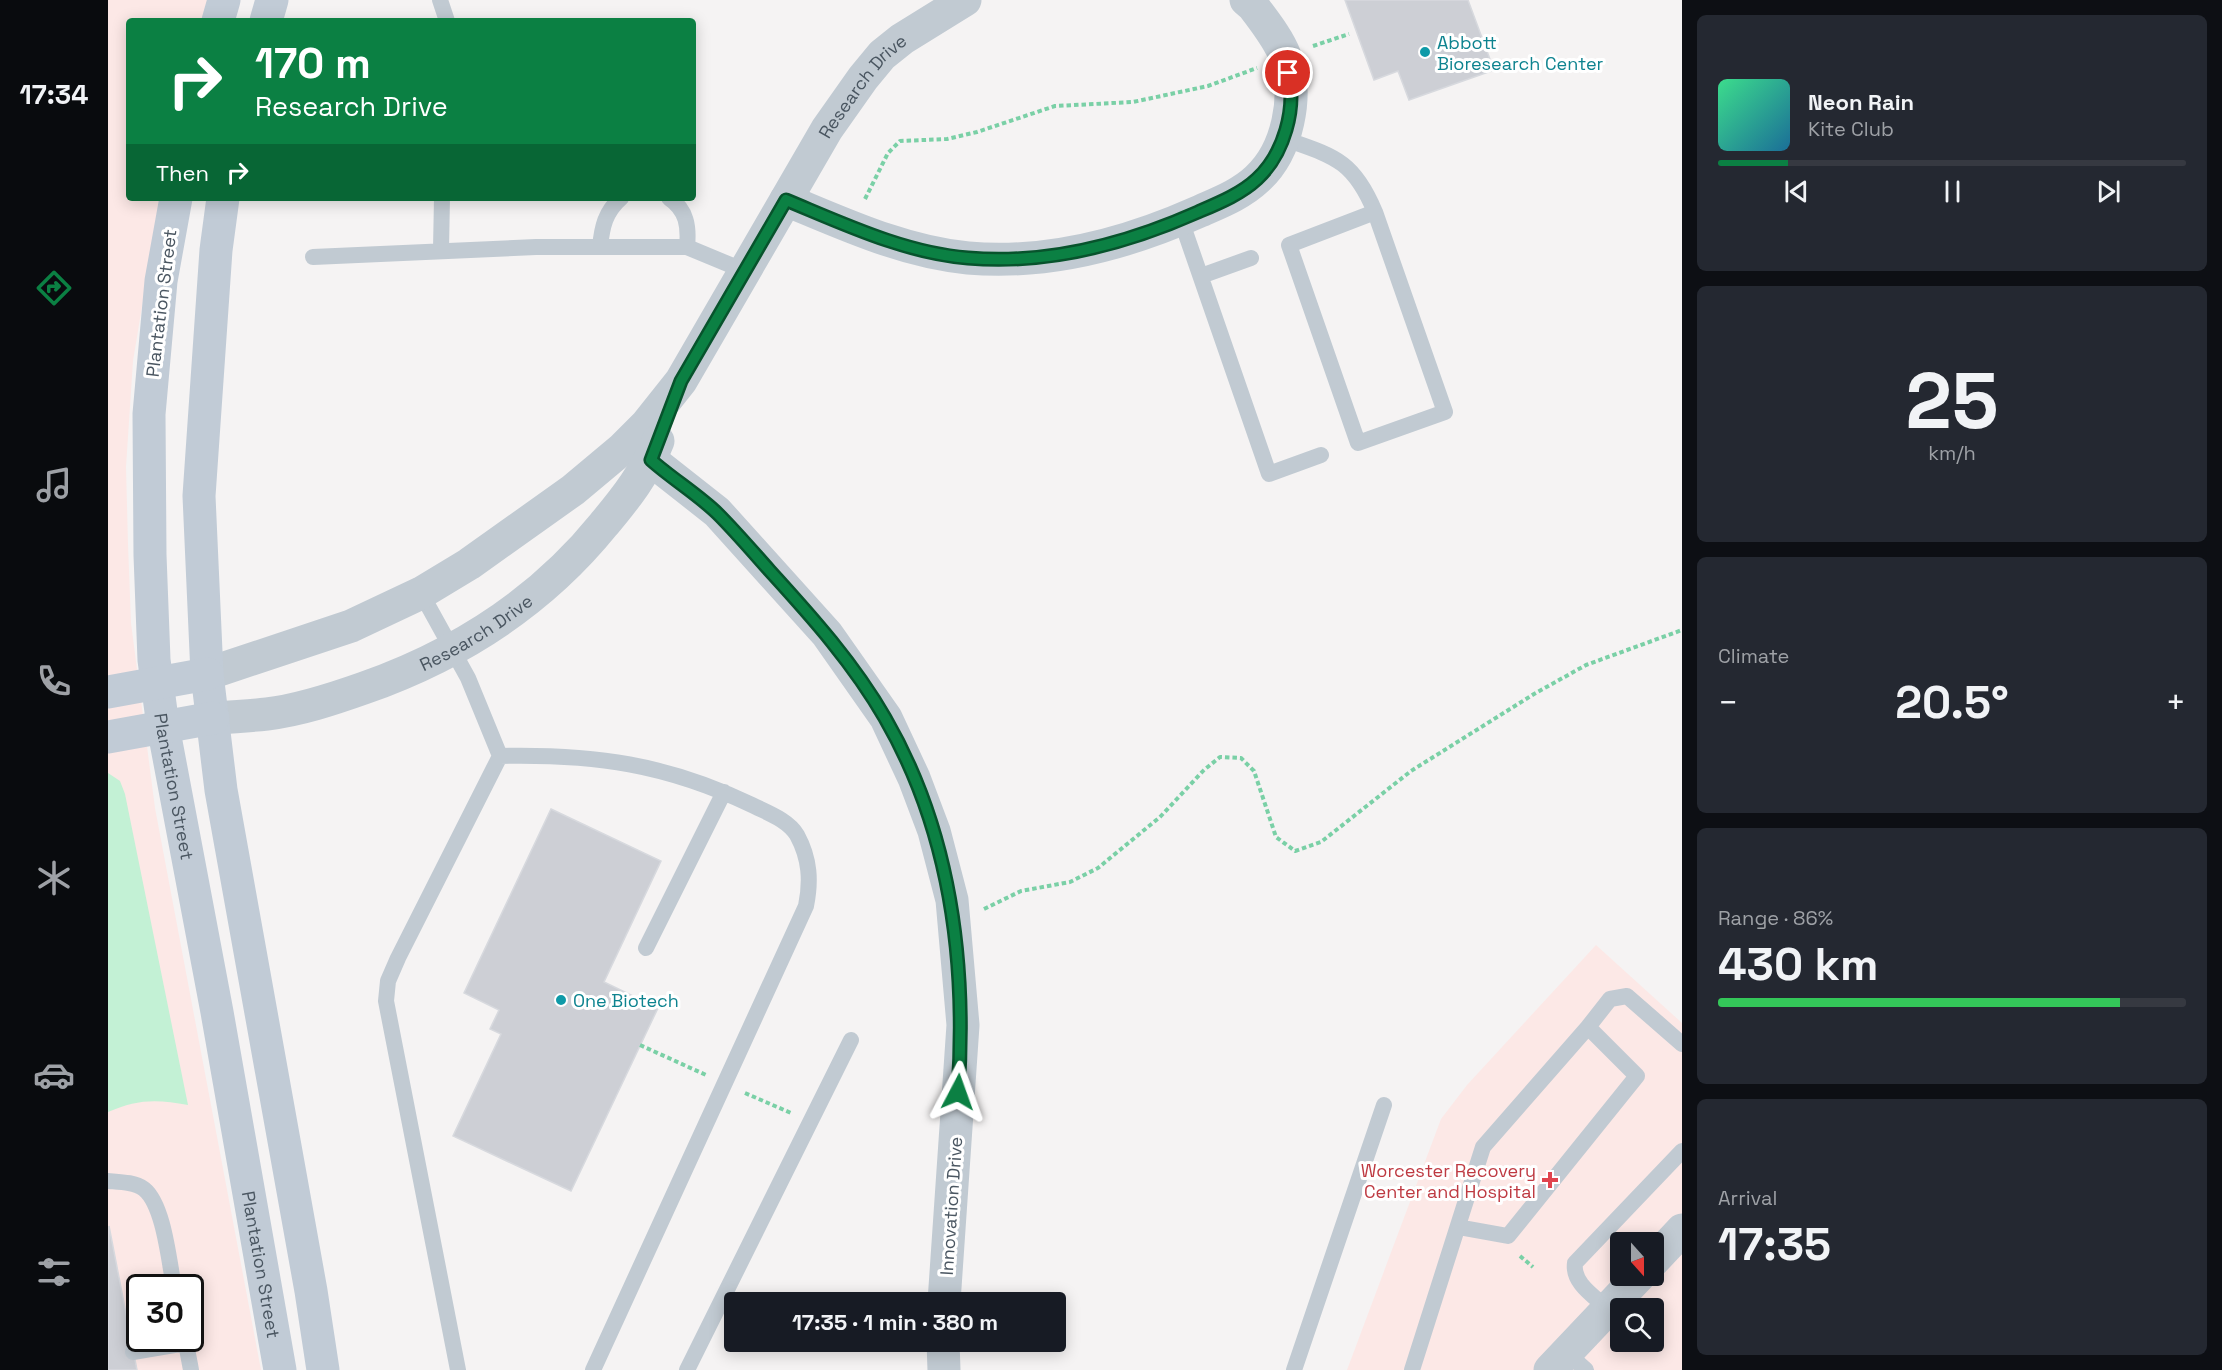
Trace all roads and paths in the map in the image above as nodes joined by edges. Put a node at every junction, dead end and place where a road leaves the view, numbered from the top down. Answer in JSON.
{"nodes":[{"id":1,"x":224,"y":0,"type":"edge"},
{"id":2,"x":272,"y":0,"type":"edge"},
{"id":3,"x":440,"y":0,"type":"edge"},
{"id":4,"x":965,"y":0,"type":"edge"},
{"id":5,"x":1246,"y":0,"type":"edge"},
{"id":6,"x":219,"y":18,"type":"edge"},
{"id":7,"x":267,"y":18,"type":"edge"},
{"id":8,"x":446,"y":18,"type":"edge"},
{"id":9,"x":1349,"y":34,"type":"dead end"},
{"id":10,"x":1310,"y":47,"type":"dead end"},
{"id":11,"x":1266,"y":63,"type":"dead end"},
{"id":12,"x":1282,"y":138,"type":"junction"},
{"id":13,"x":786,"y":200,"type":"junction"},
{"id":14,"x":175,"y":201,"type":"edge"},
{"id":15,"x":223,"y":201,"type":"edge"},
{"id":16,"x":442,"y":201,"type":"edge"},
{"id":17,"x":617,"y":201,"type":"edge"},
{"id":18,"x":674,"y":201,"type":"edge"},
{"id":19,"x":863,"y":201,"type":"dead end"},
{"id":20,"x":1375,"y":212,"type":"junction"},
{"id":21,"x":1181,"y":220,"type":"junction"},
{"id":22,"x":600,"y":247,"type":"junction"},
{"id":23,"x":687,"y":247,"type":"junction"},
{"id":24,"x":441,"y":249,"type":"junction"},
{"id":25,"x":313,"y":257,"type":"dead end"},
{"id":26,"x":1251,"y":258,"type":"dead end"},
{"id":27,"x":745,"y":271,"type":"junction"},
{"id":28,"x":1201,"y":276,"type":"junction"},
{"id":29,"x":681,"y":381,"type":"junction"},
{"id":30,"x":1321,"y":455,"type":"dead end"},
{"id":31,"x":651,"y":460,"type":"junction"},
{"id":32,"x":422,"y":593,"type":"junction"},
{"id":33,"x":1682,"y":630,"type":"edge"},
{"id":34,"x":453,"y":651,"type":"junction"},
{"id":35,"x":207,"y":674,"type":"junction"},
{"id":36,"x":157,"y":682,"type":"junction"},
{"id":37,"x":108,"y":692,"type":"edge"},
{"id":38,"x":213,"y":718,"type":"junction"},
{"id":39,"x":163,"y":726,"type":"junction"},
{"id":40,"x":108,"y":737,"type":"edge"},
{"id":41,"x":500,"y":756,"type":"junction"},
{"id":42,"x":724,"y":792,"type":"junction"},
{"id":43,"x":954,"y":918,"type":"junction"},
{"id":44,"x":646,"y":948,"type":"dead end"},
{"id":45,"x":1588,"y":1027,"type":"junction"},
{"id":46,"x":851,"y":1040,"type":"dead end"},
{"id":47,"x":1682,"y":1044,"type":"edge"},
{"id":48,"x":1384,"y":1105,"type":"dead end"},
{"id":49,"x":1682,"y":1151,"type":"edge"},
{"id":50,"x":108,"y":1180,"type":"edge"},
{"id":51,"x":1458,"y":1227,"type":"junction"},
{"id":52,"x":1682,"y":1230,"type":"edge"},
{"id":53,"x":1664,"y":1249,"type":"edge"},
{"id":54,"x":171,"y":1274,"type":"edge"},
{"id":55,"x":1630,"y":1286,"type":"edge"},
{"id":56,"x":945,"y":1292,"type":"edge"},
{"id":57,"x":1608,"y":1309,"type":"junction"},
{"id":58,"x":188,"y":1352,"type":"edge"},
{"id":59,"x":1568,"y":1364,"type":"edge"},
{"id":60,"x":192,"y":1370,"type":"edge"},
{"id":61,"x":280,"y":1370,"type":"edge"},
{"id":62,"x":323,"y":1370,"type":"edge"},
{"id":63,"x":458,"y":1370,"type":"edge"},
{"id":64,"x":593,"y":1370,"type":"edge"},
{"id":65,"x":687,"y":1370,"type":"edge"},
{"id":66,"x":1294,"y":1370,"type":"edge"},
{"id":67,"x":1412,"y":1370,"type":"edge"}],
"edges":[{"from":1,"to":6,"type":"main road"},
{"from":2,"to":7,"type":"main road"},
{"from":3,"to":8,"type":"lane"},
{"from":4,"to":13,"type":"street","name":"Research Drive"},
{"from":5,"to":12,"type":"street"},
{"from":9,"to":10,"type":"path"},
{"from":11,"to":19,"type":"path"},
{"from":12,"to":20,"type":"lane"},
{"from":12,"to":21,"type":"street"},
{"from":13,"to":21,"type":"street"},
{"from":13,"to":27,"type":"street","name":"Research Drive"},
{"from":14,"to":36,"type":"main road","name":"Plantation Street"},
{"from":15,"to":35,"type":"main road"},
{"from":16,"to":24,"type":"lane"},
{"from":17,"to":22,"type":"lane"},
{"from":18,"to":23,"type":"lane"},
{"from":20,"to":20,"type":"lane"},
{"from":21,"to":28,"type":"lane"},
{"from":22,"to":23,"type":"lane"},
{"from":22,"to":24,"type":"lane"},
{"from":23,"to":27,"type":"lane"},
{"from":24,"to":25,"type":"lane"},
{"from":26,"to":28,"type":"lane"},
{"from":27,"to":29,"type":"street","name":"Research Drive"},
{"from":28,"to":30,"type":"lane"},
{"from":29,"to":31,"type":"street","name":"Research Drive"},
{"from":29,"to":32,"type":"street","name":"Research Drive"},
{"from":31,"to":34,"type":"street","name":"Research Drive"},
{"from":31,"to":43,"type":"street","name":"Innovation Drive"},
{"from":32,"to":34,"type":"lane"},
{"from":32,"to":35,"type":"street","name":"Research Drive"},
{"from":33,"to":43,"type":"path"},
{"from":34,"to":38,"type":"street","name":"Research Drive"},
{"from":34,"to":41,"type":"lane"},
{"from":35,"to":36,"type":"main road","name":"Research Drive"},
{"from":35,"to":38,"type":"main road"},
{"from":36,"to":37,"type":"main road","name":"Research Drive"},
{"from":36,"to":39,"type":"main road","name":"Plantation Street"},
{"from":38,"to":39,"type":"main road","name":"Research Drive"},
{"from":38,"to":62,"type":"main road"},
{"from":39,"to":40,"type":"main road","name":"Research Drive"},
{"from":39,"to":61,"type":"main road","name":"Plantation Street"},
{"from":41,"to":42,"type":"lane"},
{"from":41,"to":63,"type":"lane"},
{"from":42,"to":44,"type":"lane"},
{"from":42,"to":64,"type":"lane"},
{"from":43,"to":56,"type":"street","name":"Innovation Drive"},
{"from":45,"to":47,"type":"lane"},
{"from":45,"to":51,"type":"lane"},
{"from":45,"to":51,"type":"lane"},
{"from":46,"to":65,"type":"lane"},
{"from":48,"to":66,"type":"lane"},
{"from":49,"to":57,"type":"lane"},
{"from":50,"to":54,"type":"lane"},
{"from":51,"to":67,"type":"lane"},
{"from":52,"to":53,"type":"street"},
{"from":55,"to":57,"type":"street"},
{"from":57,"to":59,"type":"street"},
{"from":58,"to":60,"type":"lane"}]}
